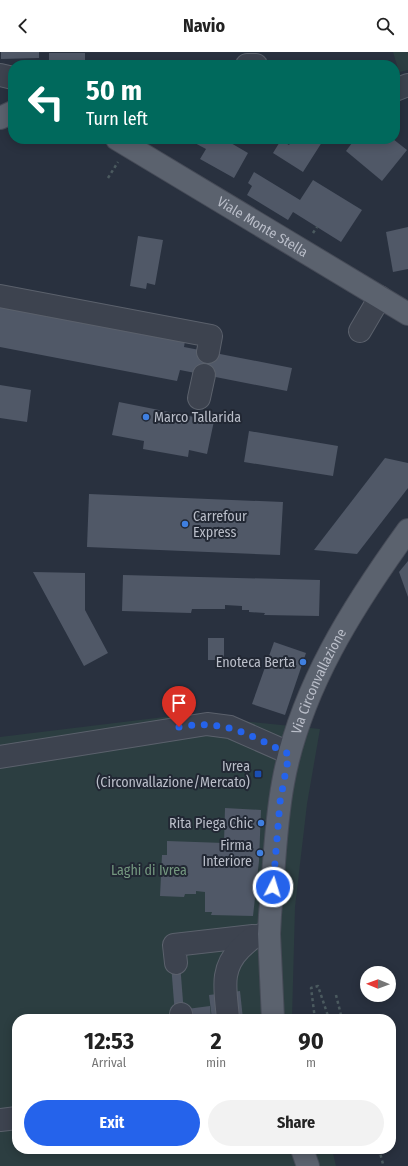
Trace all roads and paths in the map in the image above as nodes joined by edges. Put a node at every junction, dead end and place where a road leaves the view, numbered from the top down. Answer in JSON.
{"nodes":[{"id":1,"x":125,"y":144,"type":"edge"},
{"id":2,"x":0,"y":296,"type":"edge"},
{"id":3,"x":380,"y":297,"type":"junction"},
{"id":4,"x":408,"y":314,"type":"edge"},
{"id":5,"x":360,"y":331,"type":"dead end"},
{"id":6,"x":208,"y":352,"type":"dead end"},
{"id":7,"x":204,"y":375,"type":"dead end"},
{"id":8,"x":199,"y":398,"type":"dead end"},
{"id":9,"x":408,"y":530,"type":"edge"},
{"id":10,"x":289,"y":754,"type":"junction"},
{"id":11,"x":0,"y":757,"type":"edge"},
{"id":12,"x":261,"y":935,"type":"junction"},
{"id":13,"x":176,"y":963,"type":"dead end"},
{"id":14,"x":336,"y":995,"type":"dead end"},
{"id":15,"x":228,"y":1014,"type":"edge"},
{"id":16,"x":272,"y":1014,"type":"edge"},
{"id":17,"x":314,"y":1014,"type":"edge"},
{"id":18,"x":327,"y":1014,"type":"edge"},
{"id":19,"x":341,"y":1014,"type":"edge"},
{"id":20,"x":12,"y":1119,"type":"edge"},
{"id":21,"x":0,"y":1120,"type":"edge"},
{"id":22,"x":304,"y":1154,"type":"edge"},
{"id":23,"x":380,"y":1154,"type":"edge"},
{"id":24,"x":383,"y":1164,"type":"dead end"},
{"id":25,"x":308,"y":1166,"type":"edge"}],
"edges":[{"from":1,"to":3,"type":"main road","name":"Viale Monte Stella"},
{"from":2,"to":6,"type":"street"},
{"from":3,"to":4,"type":"main road","name":"Viale Monte Stella"},
{"from":3,"to":5,"type":"street"},
{"from":7,"to":8,"type":"street"},
{"from":9,"to":10,"type":"main road","name":"Via Circonvallazione"},
{"from":10,"to":11,"type":"street"},
{"from":10,"to":12,"type":"main road","name":"Via Circonvallazione"},
{"from":12,"to":13,"type":"street"},
{"from":12,"to":15,"type":"street"},
{"from":12,"to":16,"type":"main road","name":"Via Circonvallazione"},
{"from":14,"to":19,"type":"path"},
{"from":17,"to":18,"type":"path"},
{"from":20,"to":21,"type":"street"},
{"from":22,"to":25,"type":"main road"},
{"from":23,"to":24,"type":"path"}]}
